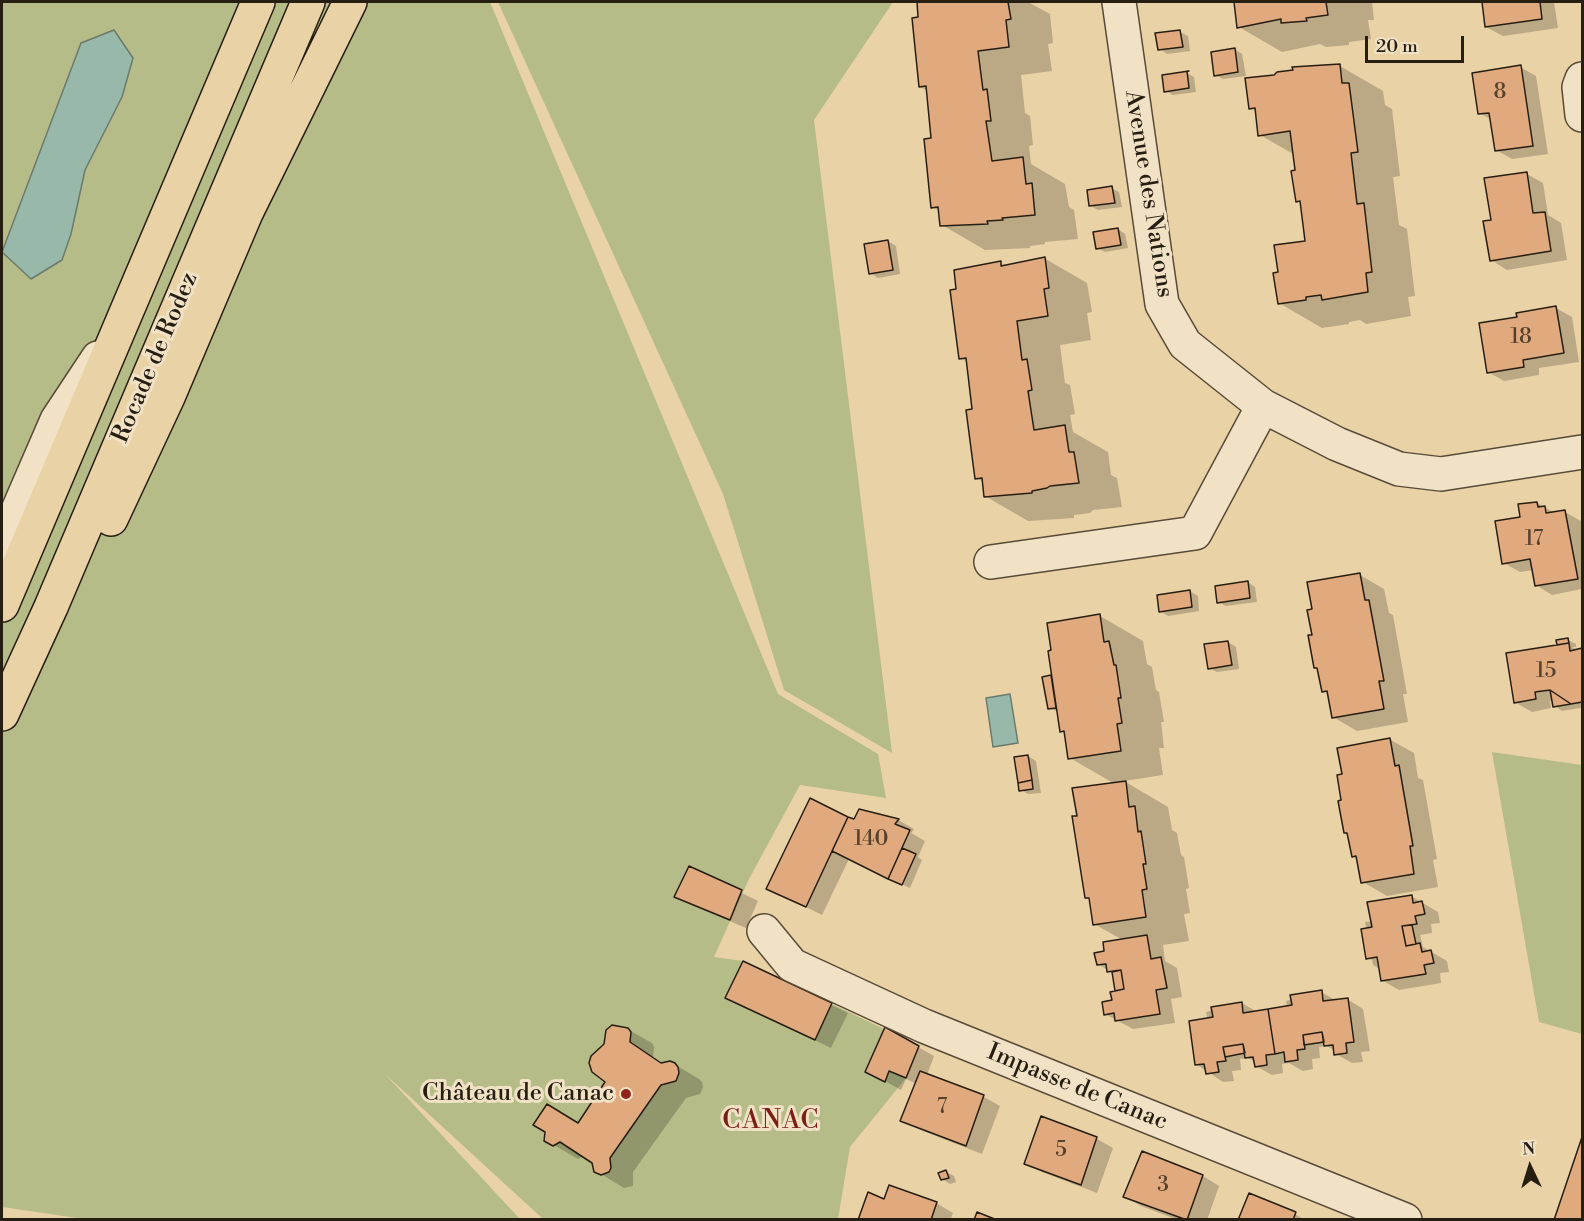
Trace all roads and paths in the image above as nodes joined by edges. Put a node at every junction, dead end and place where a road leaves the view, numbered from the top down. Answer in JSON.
{"nodes":[{"id":1,"x":258,"y":2,"type":"edge"},
{"id":2,"x":308,"y":2,"type":"edge"},
{"id":3,"x":350,"y":2,"type":"edge"},
{"id":4,"x":1119,"y":2,"type":"edge"},
{"id":5,"x":1582,"y":79,"type":"edge"},
{"id":6,"x":1582,"y":115,"type":"edge"},
{"id":7,"x":122,"y":321,"type":"junction"},
{"id":8,"x":1263,"y":406,"type":"junction"},
{"id":9,"x":1582,"y":453,"type":"edge"},
{"id":10,"x":2,"y":547,"type":"edge"},
{"id":11,"x":992,"y":562,"type":"dead end"},
{"id":12,"x":2,"y":605,"type":"edge"},
{"id":13,"x":51,"y":607,"type":"junction"},
{"id":14,"x":2,"y":714,"type":"edge"},
{"id":15,"x":764,"y":931,"type":"dead end"},
{"id":16,"x":1406,"y":1220,"type":"edge"}],
"edges":[{"from":1,"to":7,"type":"highway","name":"Rocade de Rodez"},
{"from":2,"to":13,"type":"highway","name":"Rocade de Rodez"},
{"from":3,"to":13,"type":"highway"},
{"from":4,"to":8,"type":"street","name":"Avenue des Nations"},
{"from":5,"to":6,"type":"street"},
{"from":7,"to":10,"type":"street"},
{"from":7,"to":12,"type":"highway","name":"Rocade de Rodez"},
{"from":8,"to":9,"type":"street","name":"Avenue des Nations"},
{"from":8,"to":11,"type":"street"},
{"from":13,"to":14,"type":"highway","name":"Rocade de Rodez"},
{"from":15,"to":16,"type":"street","name":"Impasse de Canac"}]}
